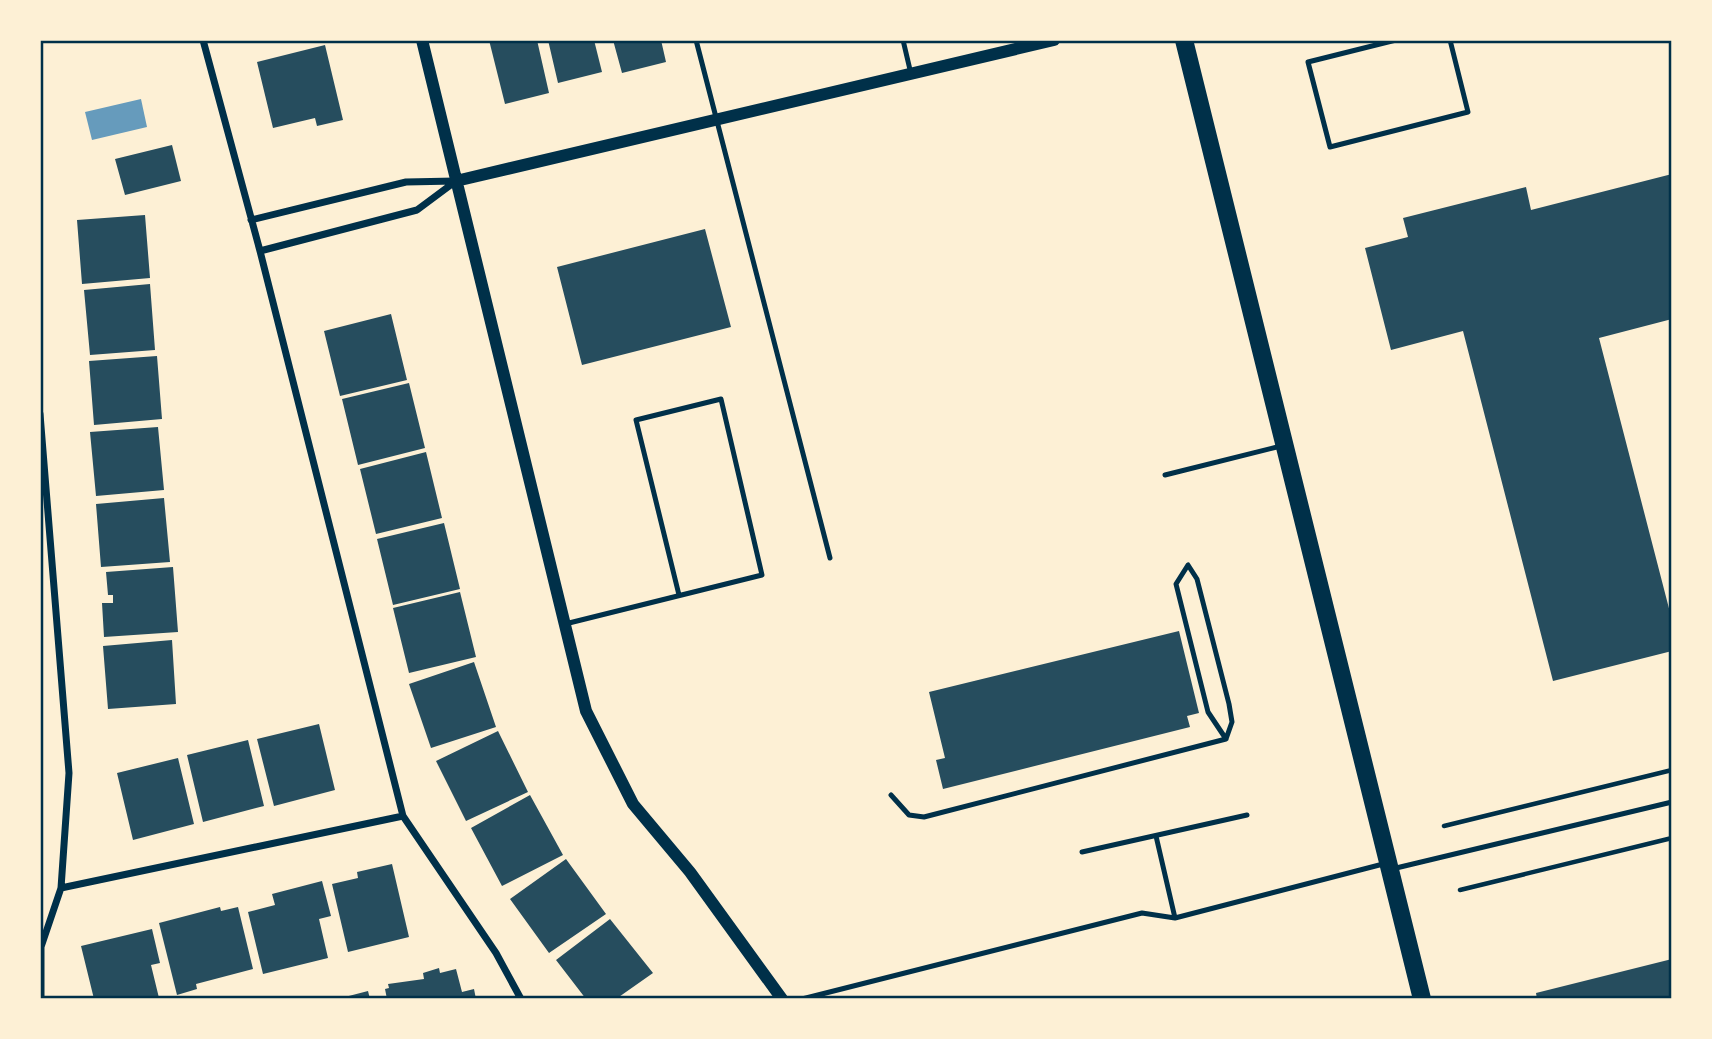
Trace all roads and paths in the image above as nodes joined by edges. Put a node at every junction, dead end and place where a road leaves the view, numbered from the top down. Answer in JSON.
{"nodes":[{"id":1,"x":203,"y":40,"type":"edge"},
{"id":2,"x":422,"y":40,"type":"edge"},
{"id":3,"x":696,"y":40,"type":"edge"},
{"id":4,"x":903,"y":40,"type":"edge"},
{"id":5,"x":1054,"y":40,"type":"edge"},
{"id":6,"x":1184,"y":40,"type":"edge"},
{"id":7,"x":1396,"y":40,"type":"edge"},
{"id":8,"x":1450,"y":40,"type":"edge"},
{"id":9,"x":911,"y":74,"type":"junction"},
{"id":10,"x":717,"y":120,"type":"junction"},
{"id":11,"x":456,"y":181,"type":"junction"},
{"id":12,"x":251,"y":220,"type":"junction"},
{"id":13,"x":260,"y":251,"type":"junction"},
{"id":14,"x":40,"y":414,"type":"edge"},
{"id":15,"x":1285,"y":445,"type":"junction"},
{"id":16,"x":1165,"y":475,"type":"dead end"},
{"id":17,"x":830,"y":558,"type":"dead end"},
{"id":18,"x":679,"y":595,"type":"junction"},
{"id":19,"x":565,"y":624,"type":"junction"},
{"id":20,"x":1226,"y":739,"type":"junction"},
{"id":21,"x":1672,"y":770,"type":"edge"},
{"id":22,"x":891,"y":795,"type":"dead end"},
{"id":23,"x":1672,"y":802,"type":"edge"},
{"id":24,"x":1247,"y":815,"type":"dead end"},
{"id":25,"x":403,"y":816,"type":"junction"},
{"id":26,"x":1444,"y":826,"type":"dead end"},
{"id":27,"x":1156,"y":836,"type":"junction"},
{"id":28,"x":1672,"y":838,"type":"edge"},
{"id":29,"x":1082,"y":852,"type":"dead end"},
{"id":30,"x":1389,"y":866,"type":"junction"},
{"id":31,"x":61,"y":888,"type":"junction"},
{"id":32,"x":1460,"y":890,"type":"dead end"},
{"id":33,"x":1175,"y":918,"type":"junction"},
{"id":34,"x":41,"y":999,"type":"edge"},
{"id":35,"x":521,"y":999,"type":"edge"},
{"id":36,"x":782,"y":999,"type":"edge"},
{"id":37,"x":802,"y":999,"type":"edge"},
{"id":38,"x":1422,"y":999,"type":"edge"}],
"edges":[{"from":1,"to":12,"type":"street"},
{"from":2,"to":11,"type":"street"},
{"from":3,"to":10,"type":"lane"},
{"from":4,"to":9,"type":"lane"},
{"from":5,"to":9,"type":"street"},
{"from":6,"to":15,"type":"main road"},
{"from":7,"to":8,"type":"lane"},
{"from":9,"to":10,"type":"street"},
{"from":10,"to":11,"type":"street"},
{"from":10,"to":17,"type":"lane"},
{"from":11,"to":12,"type":"street"},
{"from":11,"to":13,"type":"street"},
{"from":11,"to":19,"type":"street"},
{"from":12,"to":13,"type":"street"},
{"from":13,"to":25,"type":"street"},
{"from":14,"to":31,"type":"street"},
{"from":15,"to":16,"type":"lane"},
{"from":15,"to":30,"type":"main road"},
{"from":18,"to":18,"type":"lane"},
{"from":18,"to":19,"type":"lane"},
{"from":19,"to":36,"type":"street"},
{"from":20,"to":20,"type":"lane"},
{"from":20,"to":22,"type":"lane"},
{"from":21,"to":26,"type":"path"},
{"from":23,"to":30,"type":"lane"},
{"from":24,"to":27,"type":"lane"},
{"from":25,"to":31,"type":"street"},
{"from":25,"to":35,"type":"street"},
{"from":27,"to":29,"type":"lane"},
{"from":27,"to":33,"type":"lane"},
{"from":28,"to":32,"type":"path"},
{"from":30,"to":33,"type":"lane"},
{"from":30,"to":38,"type":"main road"},
{"from":31,"to":34,"type":"street"},
{"from":33,"to":37,"type":"lane"}]}
